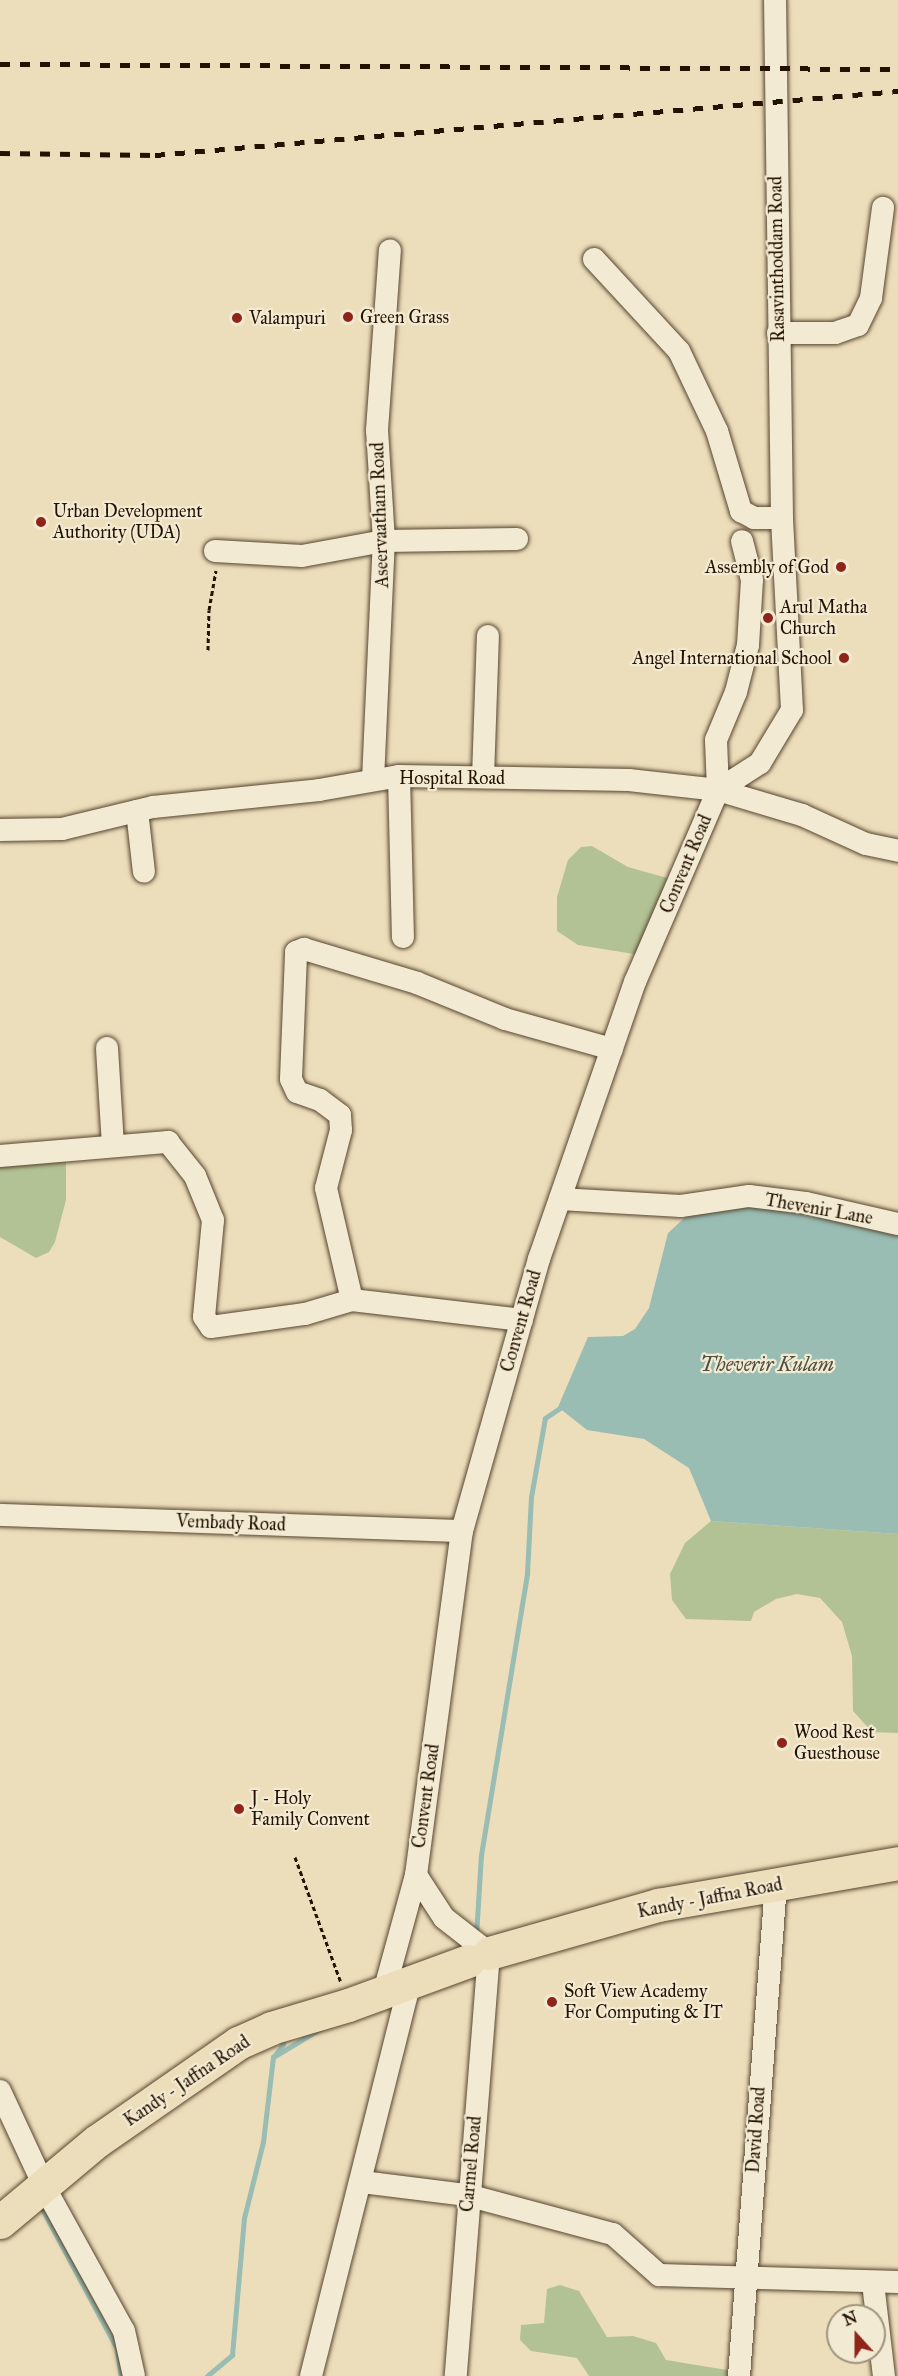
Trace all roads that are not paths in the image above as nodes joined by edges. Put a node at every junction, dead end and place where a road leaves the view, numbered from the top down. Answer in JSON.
{"nodes":[{"id":1,"x":775,"y":0,"type":"edge"},
{"id":2,"x":883,"y":208,"type":"dead end"},
{"id":3,"x":390,"y":250,"type":"dead end"},
{"id":4,"x":594,"y":259,"type":"dead end"},
{"id":5,"x":778,"y":333,"type":"junction"},
{"id":6,"x":782,"y":518,"type":"junction"},
{"id":7,"x":517,"y":539,"type":"dead end"},
{"id":8,"x":384,"y":541,"type":"junction"},
{"id":9,"x":742,"y":541,"type":"dead end"},
{"id":10,"x":215,"y":551,"type":"dead end"},
{"id":11,"x":488,"y":636,"type":"dead end"},
{"id":12,"x":399,"y":776,"type":"junction"},
{"id":13,"x":483,"y":777,"type":"junction"},
{"id":14,"x":373,"y":780,"type":"junction"},
{"id":15,"x":718,"y":790,"type":"junction"},
{"id":16,"x":137,"y":811,"type":"junction"},
{"id":17,"x":0,"y":830,"type":"edge"},
{"id":18,"x":898,"y":851,"type":"edge"},
{"id":19,"x":144,"y":872,"type":"dead end"},
{"id":20,"x":403,"y":937,"type":"dead end"},
{"id":21,"x":107,"y":1048,"type":"dead end"},
{"id":22,"x":612,"y":1049,"type":"junction"},
{"id":23,"x":113,"y":1146,"type":"junction"},
{"id":24,"x":0,"y":1156,"type":"edge"},
{"id":25,"x":560,"y":1199,"type":"junction"},
{"id":26,"x":898,"y":1224,"type":"edge"},
{"id":27,"x":352,"y":1300,"type":"junction"},
{"id":28,"x":522,"y":1320,"type":"junction"},
{"id":29,"x":0,"y":1515,"type":"edge"},
{"id":30,"x":462,"y":1531,"type":"junction"},
{"id":31,"x":898,"y":1863,"type":"edge"},
{"id":32,"x":416,"y":1875,"type":"junction"},
{"id":33,"x":776,"y":1884,"type":"junction"},
{"id":34,"x":478,"y":1957,"type":"junction"},
{"id":35,"x":397,"y":1987,"type":"junction"},
{"id":36,"x":0,"y":2091,"type":"edge"},
{"id":37,"x":362,"y":2182,"type":"junction"},
{"id":38,"x":45,"y":2188,"type":"junction"},
{"id":39,"x":467,"y":2194,"type":"junction"},
{"id":40,"x":0,"y":2222,"type":"edge"},
{"id":41,"x":744,"y":2279,"type":"junction"},
{"id":42,"x":898,"y":2282,"type":"edge"},
{"id":43,"x":873,"y":2283,"type":"junction"},
{"id":44,"x":134,"y":2376,"type":"edge"},
{"id":45,"x":311,"y":2376,"type":"edge"},
{"id":46,"x":456,"y":2376,"type":"edge"},
{"id":47,"x":739,"y":2376,"type":"edge"},
{"id":48,"x":884,"y":2376,"type":"edge"}],
"edges":[{"from":1,"to":5,"type":"street","name":"Rasavinthoddam Road"},
{"from":2,"to":5,"type":"street"},
{"from":3,"to":8,"type":"street","name":"Aseervaatham Road"},
{"from":4,"to":6,"type":"street"},
{"from":5,"to":6,"type":"street","name":"Rasavinthoddam Road"},
{"from":6,"to":15,"type":"street","name":"Rasavinthoddam Road"},
{"from":7,"to":8,"type":"street"},
{"from":8,"to":10,"type":"street"},
{"from":8,"to":14,"type":"street","name":"Aseervaatham Road"},
{"from":9,"to":15,"type":"street"},
{"from":11,"to":13,"type":"street"},
{"from":12,"to":13,"type":"street","name":"Hospital Road"},
{"from":12,"to":14,"type":"street","name":"Hospital Road"},
{"from":12,"to":20,"type":"street"},
{"from":13,"to":15,"type":"street","name":"Hospital Road"},
{"from":14,"to":16,"type":"street","name":"Hospital Road"},
{"from":15,"to":18,"type":"street","name":"Hospital Road"},
{"from":15,"to":22,"type":"street","name":"Convent Road"},
{"from":16,"to":17,"type":"street","name":"Hospital Road"},
{"from":16,"to":19,"type":"street"},
{"from":21,"to":23,"type":"street"},
{"from":22,"to":25,"type":"street","name":"Convent Road"},
{"from":22,"to":27,"type":"street"},
{"from":23,"to":24,"type":"street"},
{"from":23,"to":27,"type":"street"},
{"from":25,"to":26,"type":"street","name":"Thevenir Lane"},
{"from":25,"to":28,"type":"street","name":"Convent Road"},
{"from":27,"to":28,"type":"street"},
{"from":28,"to":30,"type":"street","name":"Convent Road"},
{"from":29,"to":30,"type":"street","name":"Vembady Road"},
{"from":30,"to":32,"type":"street","name":"Convent Road"},
{"from":31,"to":33,"type":"highway","name":"Kandy - Jaffna Road"},
{"from":32,"to":34,"type":"street"},
{"from":32,"to":35,"type":"street","name":"Convent Road"},
{"from":33,"to":34,"type":"highway","name":"Kandy - Jaffna Road"},
{"from":33,"to":41,"type":"street","name":"David Road"},
{"from":34,"to":35,"type":"highway","name":"Kandy - Jaffna Road"},
{"from":34,"to":39,"type":"street","name":"Carmel Road"},
{"from":35,"to":37,"type":"street","name":"Convent Road"},
{"from":35,"to":38,"type":"highway","name":"Kandy - Jaffna Road"},
{"from":36,"to":38,"type":"street"},
{"from":37,"to":39,"type":"street"},
{"from":37,"to":45,"type":"street","name":"Convent Road"},
{"from":38,"to":40,"type":"highway","name":"Kandy - Jaffna Road"},
{"from":38,"to":44,"type":"street"},
{"from":39,"to":41,"type":"street"},
{"from":39,"to":46,"type":"street","name":"Carmel Road"},
{"from":41,"to":43,"type":"street"},
{"from":41,"to":47,"type":"street","name":"David Road"},
{"from":42,"to":43,"type":"street"},
{"from":43,"to":48,"type":"street"}]}
